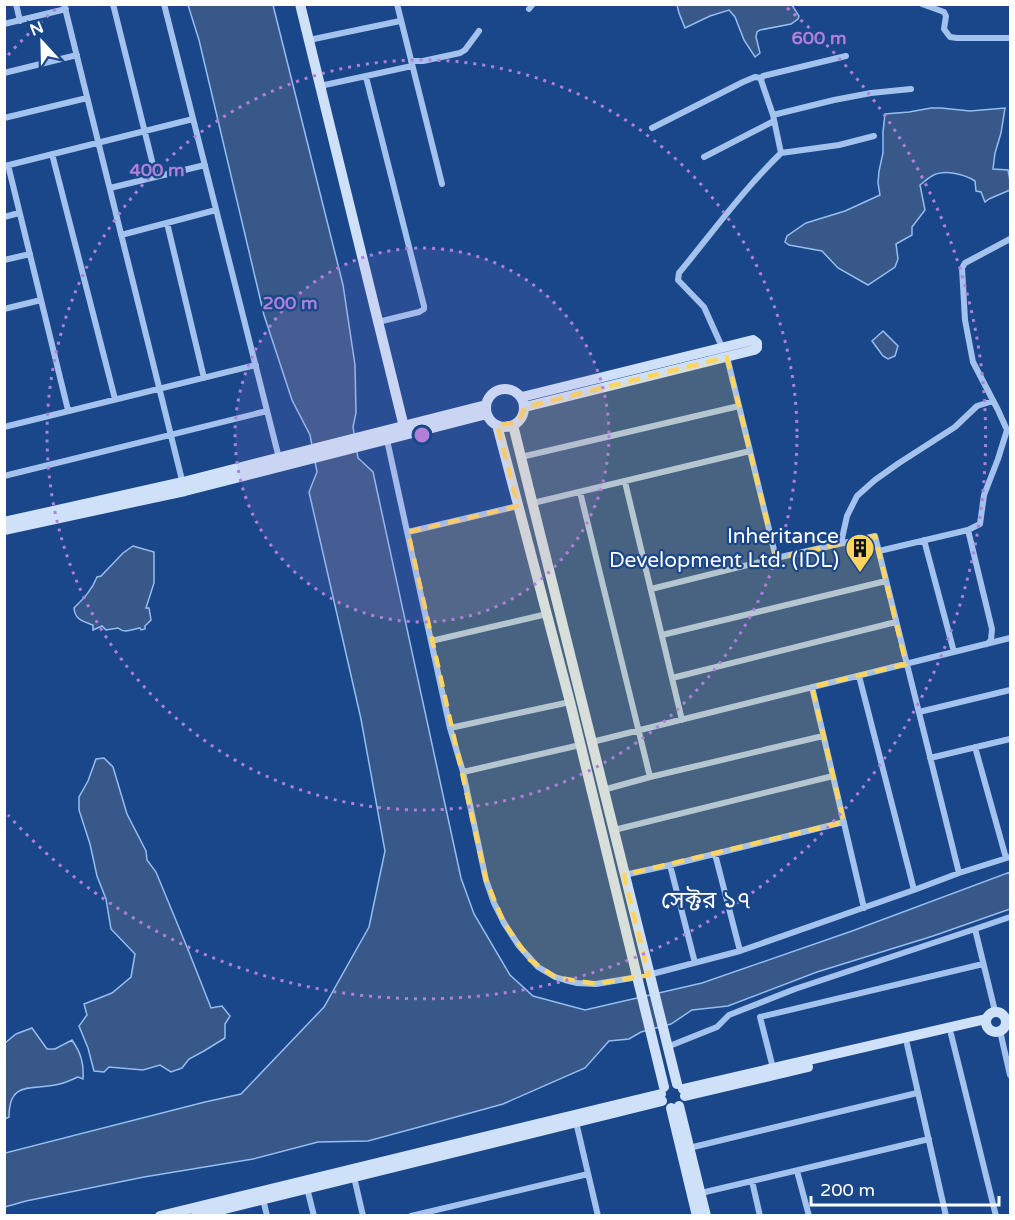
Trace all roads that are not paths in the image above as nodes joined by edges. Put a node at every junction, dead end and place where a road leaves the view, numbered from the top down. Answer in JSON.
{"nodes":[{"id":1,"x":16,"y":4,"type":"edge"},
{"id":2,"x":113,"y":4,"type":"edge"},
{"id":3,"x":164,"y":4,"type":"edge"},
{"id":4,"x":300,"y":4,"type":"edge"},
{"id":5,"x":397,"y":4,"type":"edge"},
{"id":6,"x":922,"y":4,"type":"edge"},
{"id":7,"x":65,"y":7,"type":"edge"},
{"id":8,"x":20,"y":21,"type":"junction"},
{"id":9,"x":400,"y":21,"type":"junction"},
{"id":10,"x":4,"y":24,"type":"edge"},
{"id":11,"x":479,"y":31,"type":"dead end"},
{"id":12,"x":1011,"y":38,"type":"edge"},
{"id":13,"x":309,"y":40,"type":"junction"},
{"id":14,"x":77,"y":55,"type":"junction"},
{"id":15,"x":846,"y":56,"type":"dead end"},
{"id":16,"x":411,"y":64,"type":"junction"},
{"id":17,"x":4,"y":73,"type":"edge"},
{"id":18,"x":366,"y":77,"type":"junction"},
{"id":19,"x":761,"y":78,"type":"junction"},
{"id":20,"x":320,"y":86,"type":"junction"},
{"id":21,"x":911,"y":89,"type":"dead end"},
{"id":22,"x":87,"y":98,"type":"junction"},
{"id":23,"x":4,"y":117,"type":"edge"},
{"id":24,"x":773,"y":118,"type":"junction"},
{"id":25,"x":193,"y":119,"type":"junction"},
{"id":26,"x":652,"y":128,"type":"dead end"},
{"id":27,"x":144,"y":131,"type":"junction"},
{"id":28,"x":874,"y":136,"type":"dead end"},
{"id":29,"x":99,"y":142,"type":"junction"},
{"id":30,"x":781,"y":153,"type":"junction"},
{"id":31,"x":52,"y":154,"type":"junction"},
{"id":32,"x":704,"y":157,"type":"dead end"},
{"id":33,"x":6,"y":165,"type":"edge"},
{"id":34,"x":205,"y":165,"type":"junction"},
{"id":35,"x":156,"y":177,"type":"junction"},
{"id":36,"x":442,"y":184,"type":"dead end"},
{"id":37,"x":110,"y":189,"type":"junction"},
{"id":38,"x":216,"y":210,"type":"junction"},
{"id":39,"x":20,"y":213,"type":"junction"},
{"id":40,"x":4,"y":217,"type":"edge"},
{"id":41,"x":167,"y":223,"type":"junction"},
{"id":42,"x":122,"y":235,"type":"junction"},
{"id":43,"x":1011,"y":240,"type":"edge"},
{"id":44,"x":30,"y":254,"type":"junction"},
{"id":45,"x":4,"y":260,"type":"edge"},
{"id":46,"x":41,"y":300,"type":"junction"},
{"id":47,"x":4,"y":309,"type":"edge"},
{"id":48,"x":378,"y":322,"type":"junction"},
{"id":49,"x":724,"y":352,"type":"junction"},
{"id":50,"x":255,"y":365,"type":"junction"},
{"id":51,"x":204,"y":378,"type":"junction"},
{"id":52,"x":159,"y":389,"type":"junction"},
{"id":53,"x":115,"y":399,"type":"junction"},
{"id":54,"x":993,"y":401,"type":"junction"},
{"id":55,"x":523,"y":402,"type":"junction"},
{"id":56,"x":739,"y":406,"type":"junction"},
{"id":57,"x":487,"y":409,"type":"junction"},
{"id":58,"x":68,"y":410,"type":"junction"},
{"id":59,"x":267,"y":411,"type":"junction"},
{"id":60,"x":497,"y":425,"type":"junction"},
{"id":61,"x":513,"y":425,"type":"junction"},
{"id":62,"x":4,"y":427,"type":"edge"},
{"id":63,"x":404,"y":427,"type":"junction"},
{"id":64,"x":1009,"y":430,"type":"edge"},
{"id":65,"x":171,"y":434,"type":"junction"},
{"id":66,"x":380,"y":439,"type":"junction"},
{"id":67,"x":750,"y":451,"type":"junction"},
{"id":68,"x":521,"y":457,"type":"junction"},
{"id":69,"x":279,"y":458,"type":"junction"},
{"id":70,"x":294,"y":459,"type":"junction"},
{"id":71,"x":4,"y":476,"type":"edge"},
{"id":72,"x":217,"y":478,"type":"junction"},
{"id":73,"x":625,"y":482,"type":"junction"},
{"id":74,"x":184,"y":486,"type":"junction"},
{"id":75,"x":579,"y":492,"type":"junction"},
{"id":76,"x":533,"y":503,"type":"junction"},
{"id":77,"x":518,"y":506,"type":"junction"},
{"id":78,"x":4,"y":522,"type":"edge"},
{"id":79,"x":4,"y":530,"type":"edge"},
{"id":80,"x":968,"y":530,"type":"junction"},
{"id":81,"x":408,"y":532,"type":"junction"},
{"id":82,"x":924,"y":540,"type":"junction"},
{"id":83,"x":841,"y":543,"type":"junction"},
{"id":84,"x":879,"y":551,"type":"junction"},
{"id":85,"x":776,"y":558,"type":"junction"},
{"id":86,"x":886,"y":581,"type":"junction"},
{"id":87,"x":651,"y":589,"type":"junction"},
{"id":88,"x":547,"y":614,"type":"junction"},
{"id":89,"x":896,"y":622,"type":"junction"},
{"id":90,"x":662,"y":635,"type":"junction"},
{"id":91,"x":1011,"y":638,"type":"edge"},
{"id":92,"x":431,"y":641,"type":"junction"},
{"id":93,"x":987,"y":644,"type":"junction"},
{"id":94,"x":954,"y":652,"type":"junction"},
{"id":95,"x":906,"y":664,"type":"junction"},
{"id":96,"x":859,"y":676,"type":"junction"},
{"id":97,"x":672,"y":678,"type":"junction"},
{"id":98,"x":812,"y":687,"type":"junction"},
{"id":99,"x":1011,"y":690,"type":"edge"},
{"id":100,"x":570,"y":702,"type":"junction"},
{"id":101,"x":919,"y":712,"type":"junction"},
{"id":102,"x":682,"y":720,"type":"junction"},
{"id":103,"x":450,"y":728,"type":"junction"},
{"id":104,"x":638,"y":730,"type":"junction"},
{"id":105,"x":823,"y":736,"type":"junction"},
{"id":106,"x":1011,"y":739,"type":"edge"},
{"id":107,"x":592,"y":742,"type":"junction"},
{"id":108,"x":580,"y":745,"type":"junction"},
{"id":109,"x":975,"y":747,"type":"junction"},
{"id":110,"x":930,"y":758,"type":"junction"},
{"id":111,"x":463,"y":772,"type":"junction"},
{"id":112,"x":833,"y":776,"type":"junction"},
{"id":113,"x":650,"y":777,"type":"junction"},
{"id":114,"x":603,"y":790,"type":"junction"},
{"id":115,"x":844,"y":822,"type":"junction"},
{"id":116,"x":614,"y":830,"type":"junction"},
{"id":117,"x":715,"y":854,"type":"junction"},
{"id":118,"x":1008,"y":858,"type":"edge"},
{"id":119,"x":670,"y":865,"type":"junction"},
{"id":120,"x":959,"y":873,"type":"junction"},
{"id":121,"x":624,"y":875,"type":"junction"},
{"id":122,"x":914,"y":890,"type":"junction"},
{"id":123,"x":864,"y":909,"type":"junction"},
{"id":124,"x":1011,"y":917,"type":"edge"},
{"id":125,"x":975,"y":929,"type":"junction"},
{"id":126,"x":740,"y":951,"type":"junction"},
{"id":127,"x":695,"y":963,"type":"junction"},
{"id":128,"x":983,"y":964,"type":"junction"},
{"id":129,"x":644,"y":978,"type":"junction"},
{"id":130,"x":1006,"y":1017,"type":"edge"},
{"id":131,"x":986,"y":1022,"type":"junction"},
{"id":132,"x":1000,"y":1032,"type":"junction"},
{"id":133,"x":951,"y":1034,"type":"junction"},
{"id":134,"x":906,"y":1044,"type":"junction"},
{"id":135,"x":661,"y":1048,"type":"junction"},
{"id":136,"x":773,"y":1068,"type":"junction"},
{"id":137,"x":1010,"y":1072,"type":"edge"},
{"id":138,"x":917,"y":1093,"type":"junction"},
{"id":139,"x":673,"y":1096,"type":"junction"},
{"id":140,"x":576,"y":1122,"type":"junction"},
{"id":141,"x":929,"y":1139,"type":"junction"},
{"id":142,"x":689,"y":1148,"type":"junction"},
{"id":143,"x":797,"y":1171,"type":"junction"},
{"id":144,"x":588,"y":1174,"type":"junction"},
{"id":145,"x":354,"y":1177,"type":"junction"},
{"id":146,"x":752,"y":1181,"type":"junction"},
{"id":147,"x":307,"y":1188,"type":"junction"},
{"id":148,"x":700,"y":1193,"type":"junction"},
{"id":149,"x":263,"y":1199,"type":"junction"},
{"id":150,"x":160,"y":1215,"type":"edge"},
{"id":151,"x":196,"y":1215,"type":"edge"},
{"id":152,"x":267,"y":1215,"type":"edge"},
{"id":153,"x":314,"y":1215,"type":"edge"},
{"id":154,"x":363,"y":1215,"type":"edge"},
{"id":155,"x":411,"y":1215,"type":"edge"},
{"id":156,"x":598,"y":1215,"type":"edge"},
{"id":157,"x":697,"y":1215,"type":"edge"},
{"id":158,"x":706,"y":1215,"type":"edge"},
{"id":159,"x":760,"y":1215,"type":"edge"},
{"id":160,"x":809,"y":1215,"type":"edge"},
{"id":161,"x":946,"y":1215,"type":"edge"},
{"id":162,"x":996,"y":1215,"type":"edge"}],
"edges":[{"from":1,"to":8,"type":"street"},
{"from":2,"to":27,"type":"street"},
{"from":3,"to":25,"type":"street"},
{"from":4,"to":13,"type":"street"},
{"from":5,"to":9,"type":"street"},
{"from":6,"to":12,"type":"street"},
{"from":7,"to":8,"type":"street"},
{"from":7,"to":14,"type":"street"},
{"from":8,"to":10,"type":"street"},
{"from":9,"to":13,"type":"street"},
{"from":9,"to":16,"type":"street"},
{"from":11,"to":16,"type":"street"},
{"from":13,"to":20,"type":"street"},
{"from":14,"to":17,"type":"street"},
{"from":14,"to":22,"type":"street"},
{"from":15,"to":19,"type":"street"},
{"from":16,"to":18,"type":"street"},
{"from":16,"to":36,"type":"street"},
{"from":18,"to":20,"type":"street"},
{"from":18,"to":48,"type":"street"},
{"from":19,"to":24,"type":"street"},
{"from":19,"to":26,"type":"street"},
{"from":20,"to":48,"type":"street"},
{"from":21,"to":24,"type":"street"},
{"from":22,"to":23,"type":"street"},
{"from":22,"to":29,"type":"street"},
{"from":24,"to":30,"type":"street"},
{"from":24,"to":32,"type":"street"},
{"from":25,"to":27,"type":"street"},
{"from":25,"to":34,"type":"street"},
{"from":27,"to":29,"type":"street"},
{"from":27,"to":35,"type":"street"},
{"from":28,"to":30,"type":"street"},
{"from":29,"to":31,"type":"street"},
{"from":29,"to":37,"type":"street"},
{"from":30,"to":49,"type":"street"},
{"from":31,"to":33,"type":"street"},
{"from":31,"to":53,"type":"street"},
{"from":33,"to":39,"type":"street"},
{"from":34,"to":35,"type":"street"},
{"from":34,"to":38,"type":"street"},
{"from":35,"to":37,"type":"street"},
{"from":37,"to":42,"type":"street"},
{"from":38,"to":41,"type":"street"},
{"from":38,"to":50,"type":"street"},
{"from":39,"to":40,"type":"street"},
{"from":39,"to":44,"type":"street"},
{"from":41,"to":42,"type":"street"},
{"from":41,"to":51,"type":"street"},
{"from":42,"to":52,"type":"street"},
{"from":43,"to":54,"type":"street"},
{"from":44,"to":45,"type":"street"},
{"from":44,"to":46,"type":"street"},
{"from":46,"to":47,"type":"street"},
{"from":46,"to":58,"type":"street"},
{"from":48,"to":63,"type":"street"},
{"from":49,"to":55,"type":"street"},
{"from":49,"to":56,"type":"street"},
{"from":50,"to":51,"type":"street"},
{"from":50,"to":59,"type":"street"},
{"from":51,"to":52,"type":"street"},
{"from":52,"to":53,"type":"street"},
{"from":52,"to":65,"type":"street"},
{"from":53,"to":58,"type":"street"},
{"from":54,"to":64,"type":"street"},
{"from":54,"to":83,"type":"street"},
{"from":55,"to":57,"type":"street"},
{"from":55,"to":61,"type":"street"},
{"from":56,"to":67,"type":"street"},
{"from":56,"to":68,"type":"street"},
{"from":57,"to":60,"type":"street"},
{"from":57,"to":63,"type":"street"},
{"from":57,"to":66,"type":"street"},
{"from":58,"to":62,"type":"street"},
{"from":59,"to":65,"type":"street"},
{"from":59,"to":69,"type":"street"},
{"from":60,"to":61,"type":"street"},
{"from":60,"to":77,"type":"street"},
{"from":61,"to":68,"type":"street"},
{"from":63,"to":66,"type":"street"},
{"from":64,"to":80,"type":"street"},
{"from":65,"to":71,"type":"street"},
{"from":65,"to":74,"type":"street"},
{"from":66,"to":70,"type":"street"},
{"from":66,"to":81,"type":"street"},
{"from":67,"to":73,"type":"street"},
{"from":67,"to":85,"type":"street"},
{"from":68,"to":76,"type":"street"},
{"from":69,"to":70,"type":"street"},
{"from":69,"to":72,"type":"street"},
{"from":70,"to":72,"type":"street"},
{"from":72,"to":74,"type":"street"},
{"from":73,"to":75,"type":"street"},
{"from":73,"to":87,"type":"street"},
{"from":74,"to":78,"type":"street"},
{"from":74,"to":79,"type":"street"},
{"from":75,"to":76,"type":"street"},
{"from":75,"to":104,"type":"street"},
{"from":76,"to":107,"type":"street"},
{"from":77,"to":81,"type":"street"},
{"from":77,"to":88,"type":"street"},
{"from":80,"to":82,"type":"street"},
{"from":80,"to":93,"type":"street"},
{"from":81,"to":92,"type":"street"},
{"from":82,"to":84,"type":"street"},
{"from":82,"to":94,"type":"street"},
{"from":83,"to":84,"type":"street"},
{"from":83,"to":85,"type":"street"},
{"from":84,"to":86,"type":"street"},
{"from":85,"to":87,"type":"street"},
{"from":86,"to":89,"type":"street"},
{"from":86,"to":90,"type":"street"},
{"from":87,"to":90,"type":"street"},
{"from":88,"to":92,"type":"street"},
{"from":88,"to":100,"type":"street"},
{"from":89,"to":95,"type":"street"},
{"from":89,"to":97,"type":"street"},
{"from":90,"to":97,"type":"street"},
{"from":91,"to":93,"type":"street"},
{"from":92,"to":103,"type":"street"},
{"from":93,"to":94,"type":"street"},
{"from":94,"to":95,"type":"street"},
{"from":95,"to":96,"type":"street"},
{"from":95,"to":101,"type":"street"},
{"from":96,"to":98,"type":"street"},
{"from":96,"to":122,"type":"street"},
{"from":97,"to":102,"type":"street"},
{"from":98,"to":102,"type":"street"},
{"from":98,"to":105,"type":"street"},
{"from":99,"to":101,"type":"street"},
{"from":100,"to":103,"type":"street"},
{"from":100,"to":108,"type":"street"},
{"from":101,"to":110,"type":"street"},
{"from":102,"to":104,"type":"street"},
{"from":103,"to":111,"type":"street"},
{"from":104,"to":107,"type":"street"},
{"from":104,"to":113,"type":"street"},
{"from":105,"to":112,"type":"street"},
{"from":105,"to":113,"type":"street"},
{"from":106,"to":109,"type":"street"},
{"from":107,"to":114,"type":"street"},
{"from":108,"to":111,"type":"street"},
{"from":108,"to":129,"type":"street"},
{"from":109,"to":110,"type":"street"},
{"from":109,"to":118,"type":"street"},
{"from":110,"to":120,"type":"street"},
{"from":111,"to":129,"type":"street"},
{"from":112,"to":115,"type":"street"},
{"from":112,"to":116,"type":"street"},
{"from":113,"to":114,"type":"street"},
{"from":114,"to":116,"type":"street"},
{"from":115,"to":117,"type":"street"},
{"from":115,"to":123,"type":"street"},
{"from":116,"to":121,"type":"street"},
{"from":117,"to":119,"type":"street"},
{"from":117,"to":126,"type":"street"},
{"from":118,"to":120,"type":"street"},
{"from":119,"to":121,"type":"street"},
{"from":119,"to":127,"type":"street"},
{"from":120,"to":122,"type":"street"},
{"from":121,"to":129,"type":"street"},
{"from":122,"to":123,"type":"street"},
{"from":123,"to":126,"type":"street"},
{"from":124,"to":125,"type":"street"},
{"from":125,"to":128,"type":"street"},
{"from":125,"to":135,"type":"street"},
{"from":126,"to":127,"type":"street"},
{"from":127,"to":129,"type":"street"},
{"from":128,"to":130,"type":"street"},
{"from":128,"to":136,"type":"street"},
{"from":129,"to":135,"type":"street"},
{"from":130,"to":131,"type":"street"},
{"from":130,"to":132,"type":"street"},
{"from":131,"to":132,"type":"street"},
{"from":131,"to":133,"type":"street"},
{"from":131,"to":136,"type":"street"},
{"from":132,"to":137,"type":"street"},
{"from":133,"to":134,"type":"street"},
{"from":133,"to":162,"type":"street"},
{"from":134,"to":138,"type":"street"},
{"from":134,"to":139,"type":"street"},
{"from":135,"to":139,"type":"street"},
{"from":136,"to":139,"type":"street"},
{"from":138,"to":141,"type":"street"},
{"from":138,"to":142,"type":"street"},
{"from":139,"to":140,"type":"street"},
{"from":139,"to":142,"type":"street"},
{"from":139,"to":150,"type":"street"},
{"from":139,"to":157,"type":"street"},
{"from":140,"to":144,"type":"street"},
{"from":140,"to":145,"type":"street"},
{"from":141,"to":143,"type":"street"},
{"from":141,"to":161,"type":"street"},
{"from":142,"to":148,"type":"street"},
{"from":143,"to":146,"type":"street"},
{"from":143,"to":160,"type":"street"},
{"from":144,"to":155,"type":"street"},
{"from":144,"to":156,"type":"street"},
{"from":145,"to":147,"type":"street"},
{"from":145,"to":154,"type":"street"},
{"from":146,"to":148,"type":"street"},
{"from":146,"to":159,"type":"street"},
{"from":147,"to":149,"type":"street"},
{"from":147,"to":153,"type":"street"},
{"from":148,"to":158,"type":"street"},
{"from":149,"to":151,"type":"street"},
{"from":149,"to":152,"type":"street"}]}
